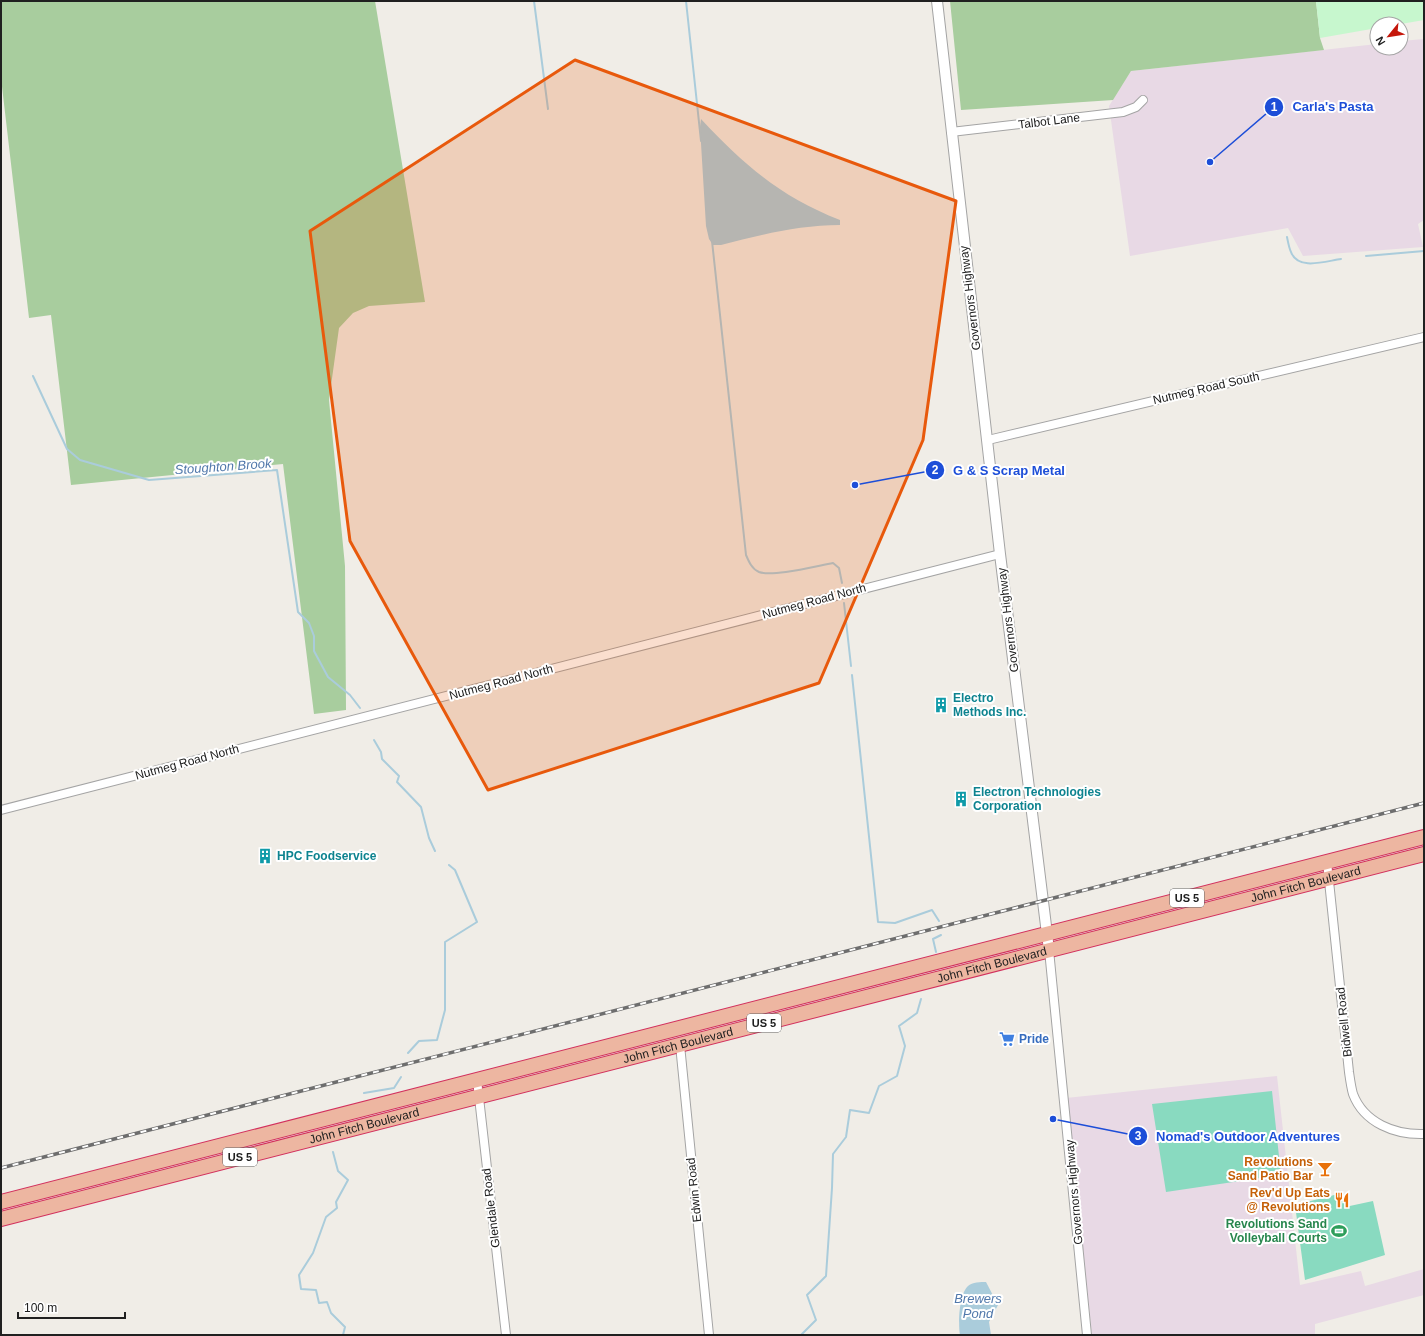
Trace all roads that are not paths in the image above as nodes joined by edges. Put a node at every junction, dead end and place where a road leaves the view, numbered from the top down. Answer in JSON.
{"nodes":[{"id":1,"x":937,"y":1,"type":"edge"},
{"id":2,"x":1143,"y":100,"type":"dead end"},
{"id":3,"x":951,"y":132,"type":"junction"},
{"id":4,"x":1424,"y":337,"type":"edge"},
{"id":5,"x":988,"y":440,"type":"junction"},
{"id":6,"x":1000,"y":554,"type":"junction"},
{"id":7,"x":1,"y":810,"type":"edge"},
{"id":8,"x":1424,"y":837,"type":"edge"},
{"id":9,"x":1424,"y":854,"type":"edge"},
{"id":10,"x":1327,"y":862,"type":"junction"},
{"id":11,"x":1328,"y":878,"type":"junction"},
{"id":12,"x":1047,"y":934,"type":"junction"},
{"id":13,"x":1049,"y":950,"type":"junction"},
{"id":14,"x":680,"y":1045,"type":"junction"},
{"id":15,"x":477,"y":1080,"type":"junction"},
{"id":16,"x":479,"y":1096,"type":"junction"},
{"id":17,"x":1424,"y":1134,"type":"edge"},
{"id":18,"x":1,"y":1202,"type":"edge"},
{"id":19,"x":1,"y":1219,"type":"edge"},
{"id":20,"x":506,"y":1335,"type":"edge"},
{"id":21,"x":709,"y":1335,"type":"edge"},
{"id":22,"x":1087,"y":1335,"type":"edge"}],
"edges":[{"from":1,"to":3,"type":"street","name":"Governors Highway"},
{"from":2,"to":3,"type":"street","name":"Talbot Lane"},
{"from":3,"to":5,"type":"street","name":"Governors Highway"},
{"from":4,"to":5,"type":"street","name":"Nutmeg Road South"},
{"from":5,"to":6,"type":"street","name":"Governors Highway"},
{"from":6,"to":7,"type":"street","name":"Nutmeg Road North"},
{"from":6,"to":12,"type":"street","name":"Governors Highway"},
{"from":8,"to":10,"type":"highway","name":"John Fitch Boulevard","number":"US 5"},
{"from":9,"to":11,"type":"highway","name":"John Fitch Boulevard","number":"US 5"},
{"from":10,"to":11,"type":"street","name":"Bidwell Road"},
{"from":10,"to":12,"type":"highway","name":"John Fitch Boulevard","number":"US 5"},
{"from":11,"to":13,"type":"highway","name":"John Fitch Boulevard","number":"US 5"},
{"from":11,"to":17,"type":"street","name":"Bidwell Road"},
{"from":12,"to":13,"type":"street","name":"Governors Highway"},
{"from":12,"to":15,"type":"highway","name":"John Fitch Boulevard","number":"US 5"},
{"from":13,"to":14,"type":"highway","name":"John Fitch Boulevard","number":"US 5"},
{"from":13,"to":22,"type":"street","name":"Governors Highway"},
{"from":14,"to":16,"type":"highway","name":"John Fitch Boulevard","number":"US 5"},
{"from":14,"to":21,"type":"street","name":"Edwin Road"},
{"from":15,"to":16,"type":"street","name":"Glendale Road"},
{"from":15,"to":18,"type":"highway","name":"John Fitch Boulevard","number":"US 5"},
{"from":16,"to":19,"type":"highway","name":"John Fitch Boulevard","number":"US 5"},
{"from":16,"to":20,"type":"street","name":"Glendale Road"}]}
